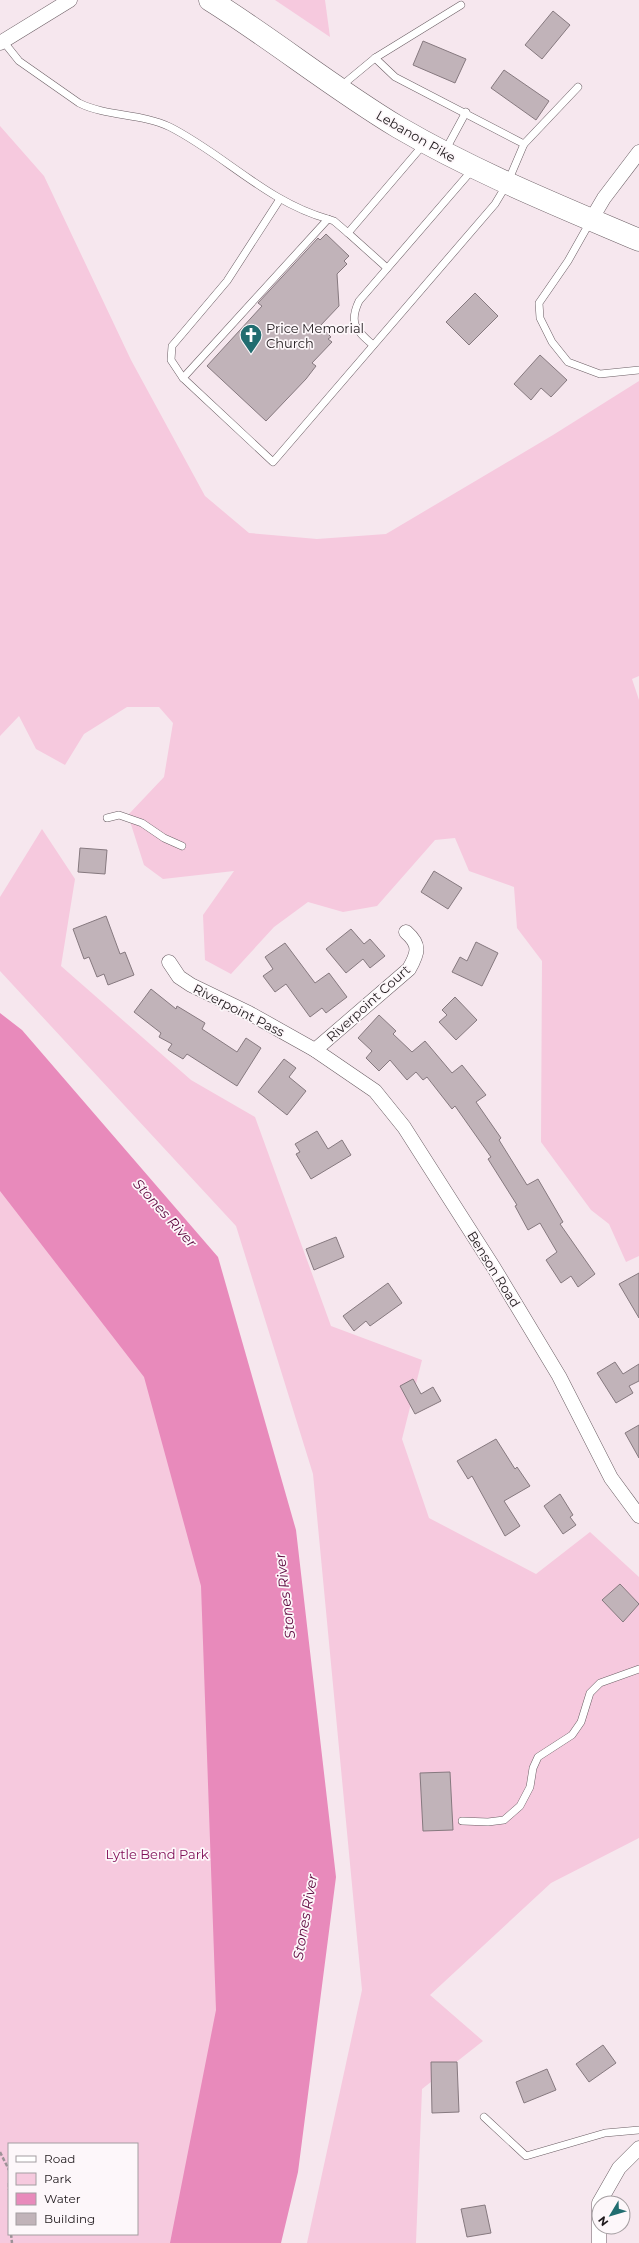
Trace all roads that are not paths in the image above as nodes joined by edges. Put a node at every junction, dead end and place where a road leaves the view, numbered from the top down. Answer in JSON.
{"nodes":[{"id":1,"x":70,"y":0,"type":"edge"},
{"id":2,"x":210,"y":0,"type":"edge"},
{"id":3,"x":461,"y":5,"type":"dead end"},
{"id":4,"x":2,"y":42,"type":"edge"},
{"id":5,"x":375,"y":58,"type":"junction"},
{"id":6,"x":578,"y":87,"type":"dead end"},
{"id":7,"x":338,"y":89,"type":"junction"},
{"id":8,"x":466,"y":112,"type":"junction"},
{"id":9,"x":425,"y":142,"type":"junction"},
{"id":10,"x":524,"y":144,"type":"junction"},
{"id":11,"x":639,"y":152,"type":"edge"},
{"id":12,"x":444,"y":153,"type":"junction"},
{"id":13,"x":474,"y":168,"type":"junction"},
{"id":14,"x":507,"y":184,"type":"junction"},
{"id":15,"x":280,"y":199,"type":"junction"},
{"id":16,"x":328,"y":219,"type":"junction"},
{"id":17,"x":591,"y":220,"type":"junction"},
{"id":18,"x":348,"y":233,"type":"junction"},
{"id":19,"x":639,"y":240,"type":"edge"},
{"id":20,"x":387,"y":268,"type":"junction"},
{"id":21,"x":373,"y":346,"type":"junction"},
{"id":22,"x":639,"y":370,"type":"edge"},
{"id":23,"x":183,"y":378,"type":"junction"},
{"id":24,"x":107,"y":818,"type":"dead end"},
{"id":25,"x":182,"y":846,"type":"dead end"},
{"id":26,"x":406,"y":932,"type":"dead end"},
{"id":27,"x":169,"y":962,"type":"dead end"},
{"id":28,"x":315,"y":1050,"type":"junction"},
{"id":29,"x":639,"y":1516,"type":"edge"},
{"id":30,"x":639,"y":1669,"type":"edge"},
{"id":31,"x":462,"y":1821,"type":"dead end"},
{"id":32,"x":484,"y":2117,"type":"dead end"},
{"id":33,"x":639,"y":2130,"type":"edge"},
{"id":34,"x":639,"y":2148,"type":"edge"},
{"id":35,"x":598,"y":2243,"type":"edge"}],
"edges":[{"from":1,"to":4,"type":"street"},
{"from":2,"to":7,"type":"main road","name":"Lebanon Pike"},
{"from":3,"to":5,"type":"lane"},
{"from":4,"to":15,"type":"lane"},
{"from":5,"to":7,"type":"lane"},
{"from":5,"to":8,"type":"lane"},
{"from":6,"to":10,"type":"lane"},
{"from":7,"to":9,"type":"main road","name":"Lebanon Pike"},
{"from":8,"to":10,"type":"lane"},
{"from":8,"to":12,"type":"lane"},
{"from":9,"to":12,"type":"main road","name":"Lebanon Pike"},
{"from":9,"to":18,"type":"lane"},
{"from":10,"to":14,"type":"lane"},
{"from":11,"to":17,"type":"street"},
{"from":12,"to":13,"type":"main road","name":"Lebanon Pike"},
{"from":13,"to":14,"type":"main road","name":"Lebanon Pike"},
{"from":13,"to":20,"type":"lane"},
{"from":14,"to":17,"type":"main road","name":"Lebanon Pike"},
{"from":14,"to":21,"type":"lane"},
{"from":15,"to":16,"type":"lane"},
{"from":15,"to":23,"type":"lane"},
{"from":16,"to":18,"type":"lane"},
{"from":16,"to":23,"type":"lane"},
{"from":17,"to":19,"type":"main road","name":"Lebanon Pike"},
{"from":17,"to":22,"type":"lane"},
{"from":18,"to":20,"type":"lane"},
{"from":20,"to":21,"type":"lane"},
{"from":21,"to":23,"type":"lane"},
{"from":24,"to":25,"type":"lane"},
{"from":26,"to":28,"type":"street","name":"Riverpoint Court"},
{"from":27,"to":28,"type":"street","name":"Riverpoint Pass"},
{"from":28,"to":29,"type":"street","name":"Benson Road"},
{"from":30,"to":31,"type":"lane"},
{"from":32,"to":33,"type":"lane"},
{"from":34,"to":35,"type":"street"}]}
